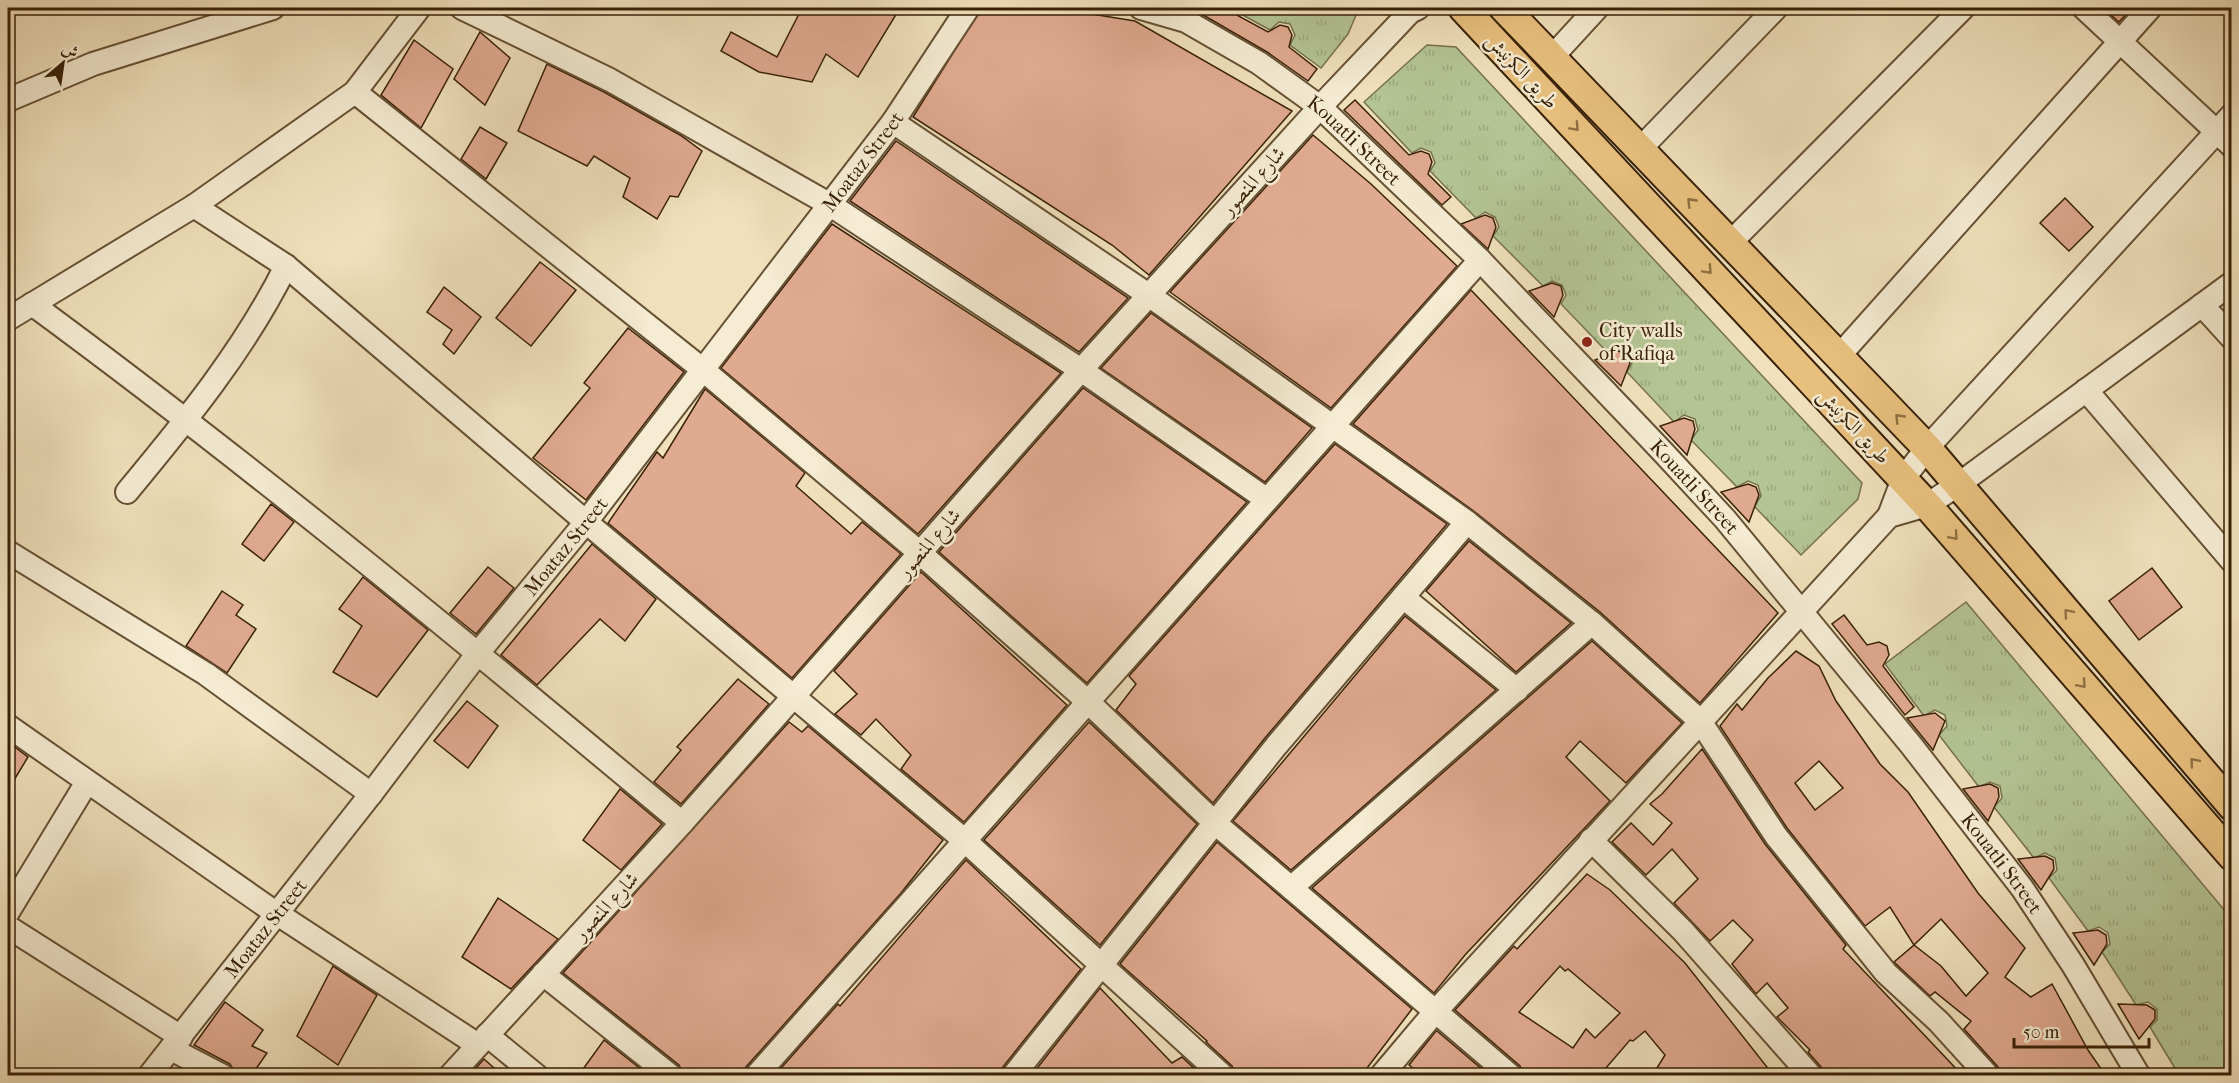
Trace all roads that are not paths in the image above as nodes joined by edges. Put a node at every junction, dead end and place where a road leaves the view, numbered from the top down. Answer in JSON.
{"nodes":[{"id":1,"x":273,"y":8,"type":"edge"},
{"id":2,"x":419,"y":8,"type":"edge"},
{"id":3,"x":462,"y":8,"type":"edge"},
{"id":4,"x":968,"y":8,"type":"edge"},
{"id":5,"x":1141,"y":8,"type":"edge"},
{"id":6,"x":1463,"y":8,"type":"edge"},
{"id":7,"x":1504,"y":8,"type":"edge"},
{"id":8,"x":1597,"y":8,"type":"edge"},
{"id":9,"x":1776,"y":8,"type":"edge"},
{"id":10,"x":1963,"y":8,"type":"edge"},
{"id":11,"x":2085,"y":8,"type":"edge"},
{"id":12,"x":2150,"y":8,"type":"edge"},
{"id":13,"x":1413,"y":9,"type":"edge"},
{"id":14,"x":2119,"y":40,"type":"junction"},
{"id":15,"x":1552,"y":57,"type":"junction"},
{"id":16,"x":355,"y":92,"type":"junction"},
{"id":17,"x":8,"y":100,"type":"edge"},
{"id":18,"x":1320,"y":107,"type":"junction"},
{"id":19,"x":893,"y":122,"type":"junction"},
{"id":20,"x":2227,"y":131,"type":"edge"},
{"id":21,"x":1640,"y":149,"type":"junction"},
{"id":22,"x":829,"y":204,"type":"junction"},
{"id":23,"x":194,"y":206,"type":"junction"},
{"id":24,"x":1730,"y":243,"type":"junction"},
{"id":25,"x":1480,"y":260,"type":"junction"},
{"id":26,"x":286,"y":266,"type":"junction"},
{"id":27,"x":2232,"y":283,"type":"edge"},
{"id":28,"x":1150,"y":296,"type":"junction"},
{"id":29,"x":32,"y":304,"type":"junction"},
{"id":30,"x":2202,"y":305,"type":"junction"},
{"id":31,"x":8,"y":319,"type":"edge"},
{"id":32,"x":2232,"y":338,"type":"edge"},
{"id":33,"x":1839,"y":356,"type":"junction"},
{"id":34,"x":702,"y":369,"type":"junction"},
{"id":35,"x":1081,"y":370,"type":"junction"},
{"id":36,"x":2086,"y":390,"type":"junction"},
{"id":37,"x":187,"y":419,"type":"junction"},
{"id":38,"x":1331,"y":426,"type":"junction"},
{"id":39,"x":1927,"y":448,"type":"junction"},
{"id":40,"x":1903,"y":479,"type":"junction"},
{"id":41,"x":1959,"y":484,"type":"junction"},
{"id":42,"x":127,"y":492,"type":"dead end"},
{"id":43,"x":1266,"y":500,"type":"junction"},
{"id":44,"x":1927,"y":505,"type":"junction"},
{"id":45,"x":1889,"y":516,"type":"junction"},
{"id":46,"x":586,"y":522,"type":"junction"},
{"id":47,"x":1467,"y":522,"type":"junction"},
{"id":48,"x":8,"y":552,"type":"edge"},
{"id":49,"x":920,"y":553,"type":"junction"},
{"id":50,"x":2232,"y":561,"type":"edge"},
{"id":51,"x":1404,"y":597,"type":"junction"},
{"id":52,"x":1801,"y":614,"type":"junction"},
{"id":53,"x":1592,"y":623,"type":"junction"},
{"id":54,"x":478,"y":653,"type":"junction"},
{"id":55,"x":1517,"y":690,"type":"junction"},
{"id":56,"x":793,"y":697,"type":"junction"},
{"id":57,"x":1086,"y":700,"type":"junction"},
{"id":58,"x":1700,"y":721,"type":"junction"},
{"id":59,"x":8,"y":726,"type":"edge"},
{"id":60,"x":87,"y":782,"type":"junction"},
{"id":61,"x":371,"y":794,"type":"junction"},
{"id":62,"x":2232,"y":806,"type":"edge"},
{"id":63,"x":682,"y":823,"type":"junction"},
{"id":64,"x":1215,"y":823,"type":"junction"},
{"id":65,"x":963,"y":839,"type":"junction"},
{"id":66,"x":1591,"y":840,"type":"junction"},
{"id":67,"x":2232,"y":856,"type":"edge"},
{"id":68,"x":1291,"y":888,"type":"junction"},
{"id":69,"x":8,"y":912,"type":"edge"},
{"id":70,"x":275,"y":913,"type":"junction"},
{"id":71,"x":8,"y":927,"type":"edge"},
{"id":72,"x":1101,"y":966,"type":"junction"},
{"id":73,"x":543,"y":974,"type":"junction"},
{"id":74,"x":1435,"y":1012,"type":"junction"},
{"id":75,"x":483,"y":1040,"type":"junction"},
{"id":76,"x":176,"y":1043,"type":"junction"},
{"id":77,"x":148,"y":1076,"type":"edge"},
{"id":78,"x":223,"y":1076,"type":"edge"},
{"id":79,"x":450,"y":1076,"type":"edge"},
{"id":80,"x":537,"y":1076,"type":"edge"},
{"id":81,"x":671,"y":1076,"type":"edge"},
{"id":82,"x":756,"y":1076,"type":"edge"},
{"id":83,"x":1013,"y":1076,"type":"edge"},
{"id":84,"x":1223,"y":1076,"type":"edge"},
{"id":85,"x":1381,"y":1076,"type":"edge"},
{"id":86,"x":1511,"y":1076,"type":"edge"},
{"id":87,"x":1812,"y":1076,"type":"edge"},
{"id":88,"x":1988,"y":1076,"type":"edge"},
{"id":89,"x":2139,"y":1076,"type":"edge"}],
"edges":[{"from":1,"to":17,"type":"street"},
{"from":2,"to":16,"type":"street"},
{"from":3,"to":22,"type":"street"},
{"from":4,"to":19,"type":"street","name":"Moataz Street"},
{"from":5,"to":18,"type":"street","name":"Kouatli Street"},
{"from":6,"to":40,"type":"main road","name":"طريق الكرنيش","one_way":true},
{"from":7,"to":15,"type":"main road","name":"طريق الكرنيش"},
{"from":8,"to":15,"type":"street"},
{"from":9,"to":21,"type":"street"},
{"from":10,"to":24,"type":"street"},
{"from":11,"to":14,"type":"street"},
{"from":12,"to":14,"type":"street"},
{"from":13,"to":18,"type":"street","name":"شارع المنصور"},
{"from":14,"to":20,"type":"street"},
{"from":14,"to":33,"type":"street"},
{"from":15,"to":21,"type":"main road","name":"طريق الكرنيش"},
{"from":16,"to":23,"type":"street"},
{"from":16,"to":34,"type":"street"},
{"from":18,"to":25,"type":"street","name":"Kouatli Street"},
{"from":18,"to":28,"type":"street","name":"شارع المنصور"},
{"from":19,"to":22,"type":"street","name":"Moataz Street"},
{"from":19,"to":28,"type":"street"},
{"from":20,"to":39,"type":"street"},
{"from":24,"to":21,"type":"main road","name":"طريق الكرنيش","one_way":true},
{"from":22,"to":34,"type":"street","name":"Moataz Street"},
{"from":22,"to":35,"type":"street"},
{"from":23,"to":26,"type":"street"},
{"from":23,"to":29,"type":"street"},
{"from":24,"to":33,"type":"main road","name":"طريق الكرنيش"},
{"from":25,"to":38,"type":"street"},
{"from":25,"to":52,"type":"street","name":"Kouatli Street"},
{"from":26,"to":37,"type":"street"},
{"from":26,"to":46,"type":"street"},
{"from":27,"to":30,"type":"street"},
{"from":28,"to":35,"type":"street","name":"شارع المنصور"},
{"from":28,"to":38,"type":"street"},
{"from":29,"to":31,"type":"street"},
{"from":29,"to":37,"type":"street"},
{"from":30,"to":32,"type":"street"},
{"from":30,"to":36,"type":"street"},
{"from":39,"to":33,"type":"main road","name":"طريق الكرنيش","one_way":true},
{"from":34,"to":46,"type":"street","name":"Moataz Street"},
{"from":34,"to":49,"type":"street"},
{"from":35,"to":43,"type":"street"},
{"from":35,"to":49,"type":"street","name":"شارع المنصور"},
{"from":36,"to":41,"type":"street"},
{"from":36,"to":50,"type":"street"},
{"from":37,"to":42,"type":"street"},
{"from":37,"to":54,"type":"street"},
{"from":38,"to":43,"type":"street"},
{"from":38,"to":47,"type":"street"},
{"from":39,"to":40,"type":"street"},
{"from":39,"to":41,"type":"main road","name":"طريق الكرنيش"},
{"from":40,"to":44,"type":"main road","name":"طريق الكرنيش"},
{"from":40,"to":45,"type":"street"},
{"from":41,"to":44,"type":"street"},
{"from":62,"to":41,"type":"main road","name":"طريق الكرنيش","one_way":true},
{"from":43,"to":57,"type":"street"},
{"from":44,"to":45,"type":"street"},
{"from":44,"to":67,"type":"main road","name":"طريق الكرنيش","one_way":true},
{"from":45,"to":52,"type":"street"},
{"from":46,"to":54,"type":"street","name":"Moataz Street"},
{"from":46,"to":56,"type":"street"},
{"from":47,"to":51,"type":"street"},
{"from":47,"to":53,"type":"street"},
{"from":48,"to":61,"type":"street"},
{"from":49,"to":56,"type":"street","name":"شارع المنصور"},
{"from":49,"to":57,"type":"street"},
{"from":51,"to":55,"type":"street"},
{"from":51,"to":64,"type":"street"},
{"from":52,"to":58,"type":"street"},
{"from":52,"to":89,"type":"street","name":"Kouatli Street"},
{"from":53,"to":55,"type":"street"},
{"from":53,"to":58,"type":"street"},
{"from":54,"to":61,"type":"street","name":"Moataz Street"},
{"from":54,"to":63,"type":"street"},
{"from":55,"to":68,"type":"street"},
{"from":56,"to":63,"type":"street","name":"شارع المنصور"},
{"from":56,"to":65,"type":"street"},
{"from":57,"to":64,"type":"street"},
{"from":57,"to":65,"type":"street"},
{"from":58,"to":66,"type":"street"},
{"from":58,"to":88,"type":"street"},
{"from":59,"to":60,"type":"street"},
{"from":60,"to":69,"type":"street"},
{"from":60,"to":70,"type":"street"},
{"from":61,"to":70,"type":"street","name":"Moataz Street"},
{"from":63,"to":73,"type":"street","name":"شارع المنصور"},
{"from":64,"to":68,"type":"street"},
{"from":64,"to":72,"type":"street"},
{"from":65,"to":72,"type":"street"},
{"from":65,"to":82,"type":"street"},
{"from":66,"to":74,"type":"street"},
{"from":66,"to":87,"type":"street"},
{"from":68,"to":74,"type":"street"},
{"from":70,"to":75,"type":"street"},
{"from":70,"to":76,"type":"street","name":"Moataz Street"},
{"from":71,"to":76,"type":"street"},
{"from":72,"to":83,"type":"street"},
{"from":72,"to":84,"type":"street"},
{"from":73,"to":75,"type":"street","name":"شارع المنصور"},
{"from":73,"to":81,"type":"street"},
{"from":74,"to":85,"type":"street"},
{"from":74,"to":86,"type":"street"},
{"from":75,"to":79,"type":"street","name":"شارع المنصور"},
{"from":75,"to":80,"type":"street"},
{"from":76,"to":77,"type":"street","name":"Moataz Street"},
{"from":76,"to":78,"type":"street"}]}
